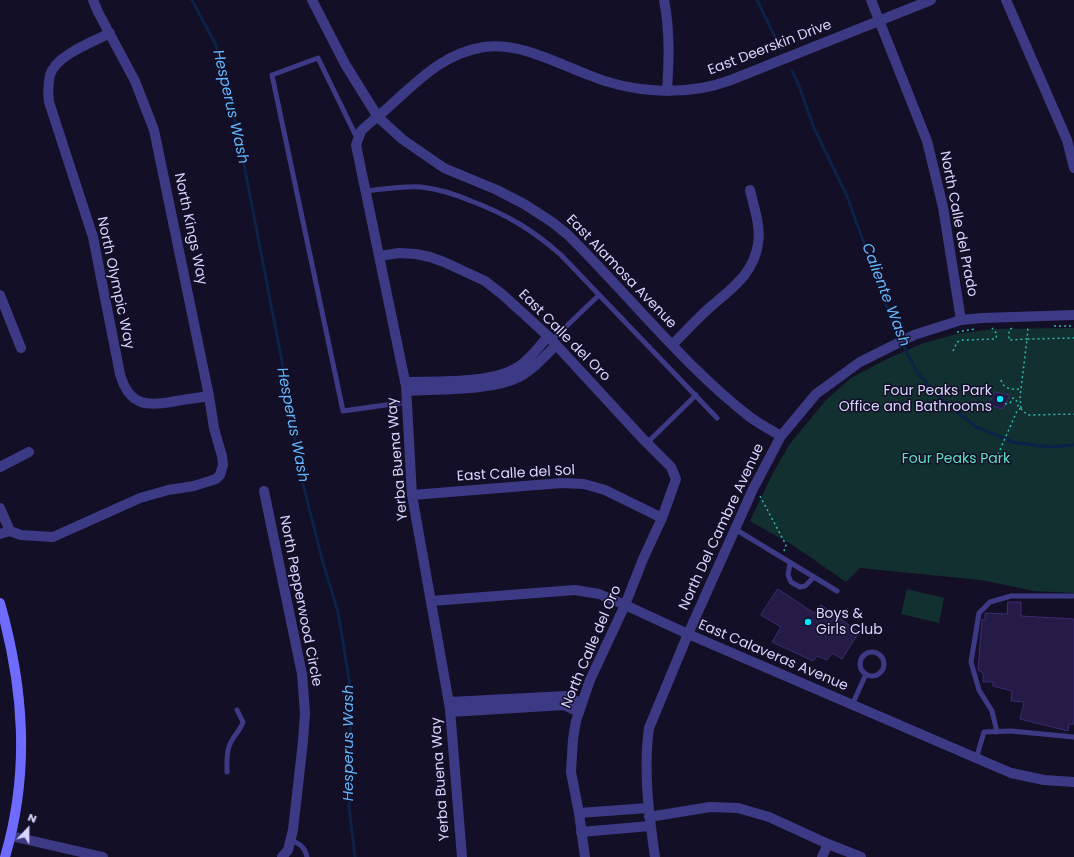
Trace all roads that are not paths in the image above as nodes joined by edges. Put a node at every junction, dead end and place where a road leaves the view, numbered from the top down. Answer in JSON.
{"nodes":[{"id":1,"x":93,"y":0,"type":"edge"},
{"id":2,"x":312,"y":0,"type":"edge"},
{"id":3,"x":664,"y":0,"type":"edge"},
{"id":4,"x":871,"y":0,"type":"edge"},
{"id":5,"x":931,"y":0,"type":"edge"},
{"id":6,"x":1006,"y":0,"type":"edge"},
{"id":7,"x":879,"y":21,"type":"junction"},
{"id":8,"x":110,"y":33,"type":"junction"},
{"id":9,"x":667,"y":91,"type":"junction"},
{"id":10,"x":378,"y":116,"type":"junction"},
{"id":11,"x":358,"y":138,"type":"junction"},
{"id":12,"x":1074,"y":168,"type":"edge"},
{"id":13,"x":750,"y":190,"type":"dead end"},
{"id":14,"x":366,"y":191,"type":"junction"},
{"id":15,"x":380,"y":256,"type":"junction"},
{"id":16,"x":0,"y":295,"type":"edge"},
{"id":17,"x":599,"y":295,"type":"junction"},
{"id":18,"x":1074,"y":316,"type":"edge"},
{"id":19,"x":961,"y":320,"type":"junction"},
{"id":20,"x":552,"y":340,"type":"junction"},
{"id":21,"x":672,"y":345,"type":"junction"},
{"id":22,"x":21,"y":348,"type":"dead end"},
{"id":23,"x":406,"y":387,"type":"junction"},
{"id":24,"x":696,"y":395,"type":"junction"},
{"id":25,"x":209,"y":396,"type":"junction"},
{"id":26,"x":407,"y":402,"type":"junction"},
{"id":27,"x":717,"y":418,"type":"dead end"},
{"id":28,"x":781,"y":436,"type":"junction"},
{"id":29,"x":647,"y":443,"type":"junction"},
{"id":30,"x":29,"y":452,"type":"dead end"},
{"id":31,"x":0,"y":467,"type":"edge"},
{"id":32,"x":676,"y":479,"type":"joint"},
{"id":33,"x":264,"y":490,"type":"dead end"},
{"id":34,"x":412,"y":495,"type":"junction"},
{"id":35,"x":0,"y":508,"type":"edge"},
{"id":36,"x":662,"y":518,"type":"junction"},
{"id":37,"x":735,"y":529,"type":"junction"},
{"id":38,"x":10,"y":531,"type":"junction"},
{"id":39,"x":0,"y":534,"type":"edge"},
{"id":40,"x":790,"y":563,"type":"junction"},
{"id":41,"x":814,"y":577,"type":"junction"},
{"id":42,"x":837,"y":591,"type":"dead end"},
{"id":43,"x":1074,"y":596,"type":"edge"},
{"id":44,"x":431,"y":601,"type":"junction"},
{"id":45,"x":0,"y":603,"type":"edge"},
{"id":46,"x":625,"y":605,"type":"junction"},
{"id":47,"x":688,"y":634,"type":"junction"},
{"id":48,"x":866,"y":674,"type":"junction"},
{"id":49,"x":852,"y":705,"type":"junction"},
{"id":50,"x":449,"y":707,"type":"junction"},
{"id":51,"x":580,"y":707,"type":"junction"},
{"id":52,"x":237,"y":710,"type":"dead end"},
{"id":53,"x":997,"y":732,"type":"junction"},
{"id":54,"x":1074,"y":737,"type":"edge"},
{"id":55,"x":976,"y":759,"type":"junction"},
{"id":56,"x":227,"y":772,"type":"dead end"},
{"id":57,"x":1074,"y":782,"type":"edge"},
{"id":58,"x":579,"y":813,"type":"junction"},
{"id":59,"x":649,"y":817,"type":"junction"},
{"id":60,"x":581,"y":832,"type":"junction"},
{"id":61,"x":11,"y":836,"type":"junction"},
{"id":62,"x":291,"y":840,"type":"junction"},
{"id":63,"x":828,"y":844,"type":"junction"},
{"id":64,"x":5,"y":857,"type":"edge"},
{"id":65,"x":103,"y":857,"type":"edge"},
{"id":66,"x":282,"y":857,"type":"edge"},
{"id":67,"x":307,"y":857,"type":"edge"},
{"id":68,"x":462,"y":857,"type":"edge"},
{"id":69,"x":585,"y":857,"type":"edge"},
{"id":70,"x":655,"y":857,"type":"edge"},
{"id":71,"x":822,"y":857,"type":"edge"},
{"id":72,"x":861,"y":857,"type":"edge"}],
"edges":[{"from":1,"to":8,"type":"street","name":"North Kings Way"},
{"from":2,"to":10,"type":"street","name":"East Alamosa Avenue"},
{"from":3,"to":9,"type":"street"},
{"from":4,"to":7,"type":"street","name":"North Calle del Prado"},
{"from":5,"to":7,"type":"street","name":"East Deerskin Drive"},
{"from":6,"to":12,"type":"street"},
{"from":7,"to":9,"type":"street","name":"East Deerskin Drive"},
{"from":7,"to":19,"type":"street","name":"North Calle del Prado"},
{"from":8,"to":25,"type":"street","name":"North Kings Way"},
{"from":8,"to":25,"type":"street","name":"North Olympic Way"},
{"from":9,"to":10,"type":"street","name":"East Deerskin Drive"},
{"from":10,"to":11,"type":"street"},
{"from":10,"to":21,"type":"street","name":"East Alamosa Avenue"},
{"from":11,"to":14,"type":"street","name":"Yerba Buena Way"},
{"from":11,"to":26,"type":"lane"},
{"from":13,"to":21,"type":"street"},
{"from":14,"to":15,"type":"street","name":"Yerba Buena Way"},
{"from":14,"to":17,"type":"lane"},
{"from":15,"to":20,"type":"street","name":"East Calle del Oro"},
{"from":15,"to":23,"type":"street","name":"Yerba Buena Way"},
{"from":16,"to":22,"type":"street"},
{"from":17,"to":20,"type":"lane"},
{"from":17,"to":24,"type":"lane"},
{"from":18,"to":19,"type":"street","name":"North Del Cambre Avenue"},
{"from":19,"to":28,"type":"street","name":"North Del Cambre Avenue"},
{"from":20,"to":23,"type":"street"},
{"from":20,"to":29,"type":"street","name":"East Calle del Oro"},
{"from":21,"to":28,"type":"street","name":"East Alamosa Avenue"},
{"from":23,"to":26,"type":"street","name":"Yerba Buena Way"},
{"from":24,"to":27,"type":"lane"},
{"from":24,"to":29,"type":"lane"},
{"from":25,"to":38,"type":"street","name":"North Kings Way"},
{"from":26,"to":34,"type":"street","name":"Yerba Buena Way"},
{"from":28,"to":37,"type":"street","name":"North Del Cambre Avenue"},
{"from":29,"to":32,"type":"street","name":"East Calle del Oro"},
{"from":30,"to":31,"type":"street"},
{"from":32,"to":36,"type":"street","name":"North Calle del Oro"},
{"from":33,"to":62,"type":"street","name":"North Pepperwood Circle"},
{"from":34,"to":36,"type":"street","name":"East Calle del Sol"},
{"from":34,"to":44,"type":"street","name":"Yerba Buena Way"},
{"from":35,"to":38,"type":"street"},
{"from":36,"to":46,"type":"street","name":"North Calle del Oro"},
{"from":37,"to":40,"type":"lane"},
{"from":37,"to":47,"type":"street","name":"North Del Cambre Avenue"},
{"from":38,"to":39,"type":"street"},
{"from":40,"to":41,"type":"lane"},
{"from":40,"to":41,"type":"lane"},
{"from":41,"to":42,"type":"lane"},
{"from":43,"to":53,"type":"lane"},
{"from":44,"to":46,"type":"street","name":"East Calaveras Avenue"},
{"from":44,"to":50,"type":"street","name":"Yerba Buena Way"},
{"from":45,"to":61,"type":"main road"},
{"from":46,"to":47,"type":"street","name":"East Calaveras Avenue"},
{"from":46,"to":51,"type":"street","name":"North Calle del Oro"},
{"from":47,"to":49,"type":"street","name":"East Calaveras Avenue"},
{"from":47,"to":59,"type":"street","name":"North Del Cambre Avenue"},
{"from":48,"to":48,"type":"lane"},
{"from":48,"to":49,"type":"lane"},
{"from":49,"to":55,"type":"street","name":"East Calaveras Avenue"},
{"from":50,"to":51,"type":"street"},
{"from":50,"to":68,"type":"street","name":"Yerba Buena Way"},
{"from":51,"to":58,"type":"street","name":"North Calle del Oro"},
{"from":52,"to":56,"type":"lane"},
{"from":53,"to":54,"type":"lane"},
{"from":53,"to":55,"type":"lane"},
{"from":55,"to":57,"type":"street","name":"East Calaveras Avenue"},
{"from":58,"to":59,"type":"street"},
{"from":58,"to":60,"type":"street","name":"North Calle del Oro"},
{"from":59,"to":60,"type":"street"},
{"from":59,"to":63,"type":"street"},
{"from":59,"to":70,"type":"street","name":"North Del Cambre Avenue"},
{"from":60,"to":69,"type":"street","name":"North Calle del Oro"},
{"from":61,"to":64,"type":"main road"},
{"from":61,"to":65,"type":"street"},
{"from":62,"to":66,"type":"street","name":"North Pepperwood Circle"},
{"from":62,"to":67,"type":"lane"},
{"from":63,"to":71,"type":"street"},
{"from":63,"to":72,"type":"street"}]}
